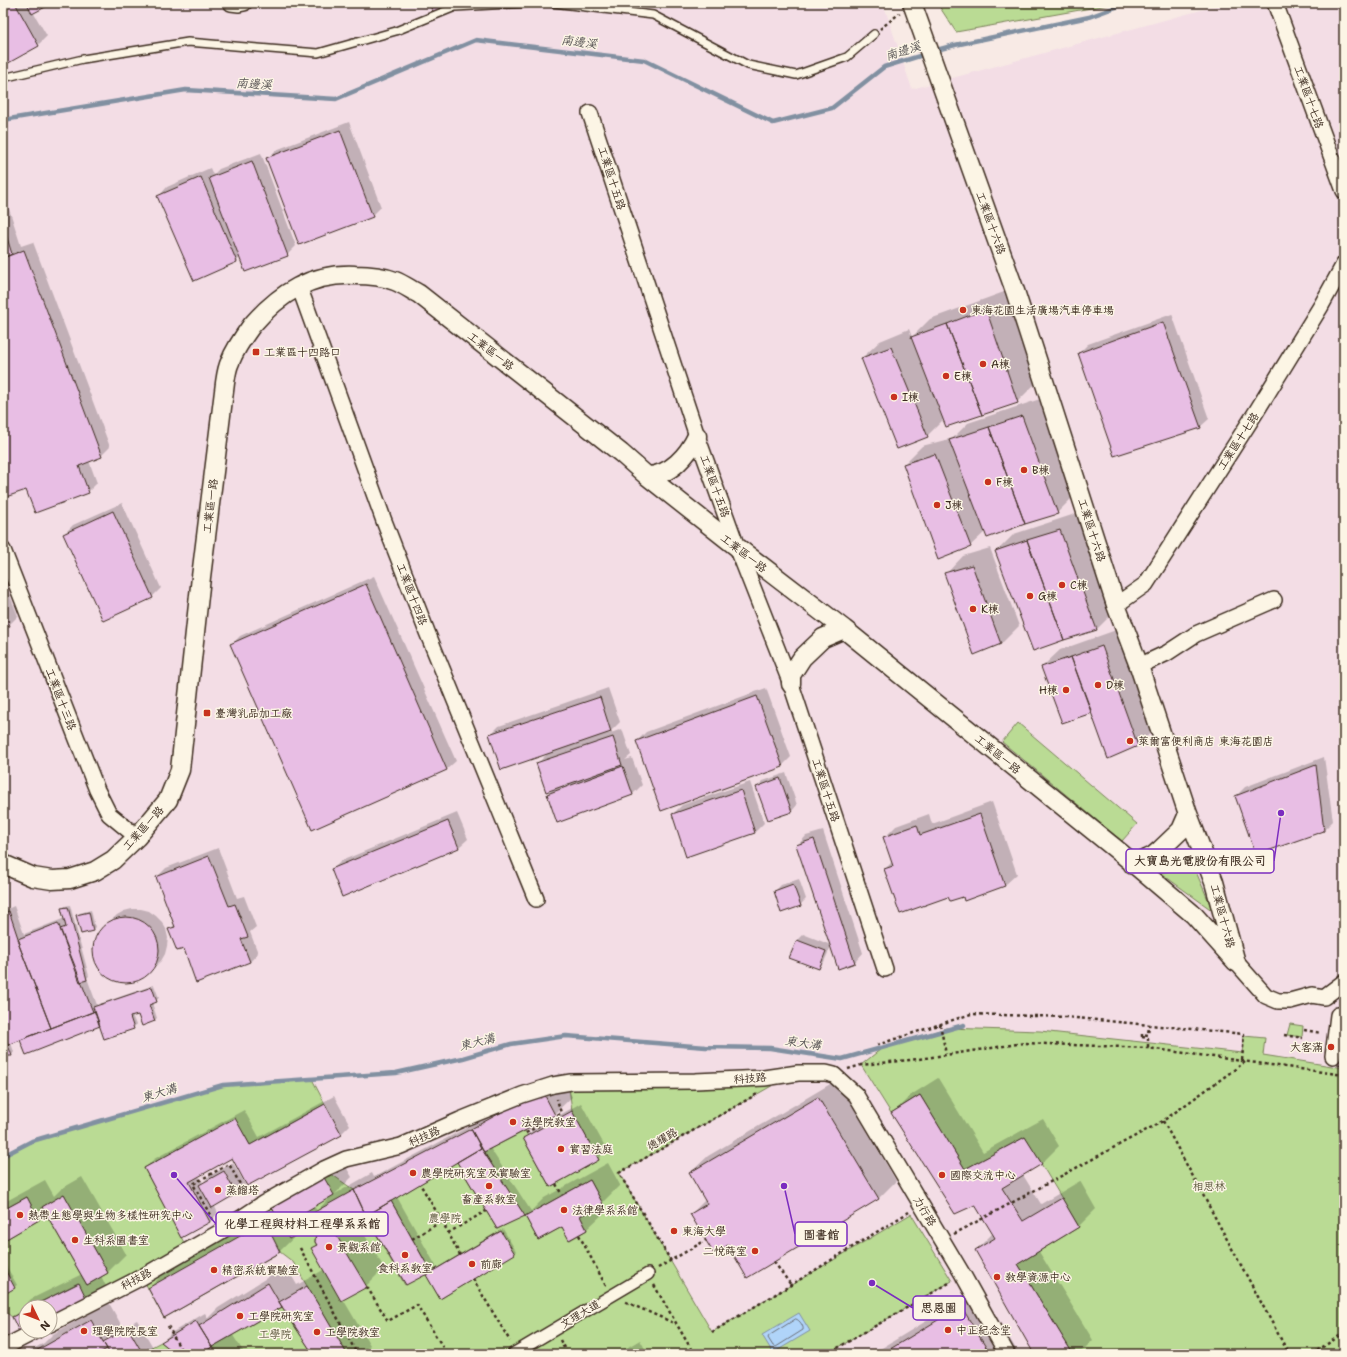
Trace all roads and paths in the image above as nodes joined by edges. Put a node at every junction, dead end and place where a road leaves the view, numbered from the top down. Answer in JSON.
{"nodes":[{"id":1,"x":231,"y":3,"type":"edge"},
{"id":2,"x":244,"y":3,"type":"edge"},
{"id":3,"x":529,"y":3,"type":"edge"},
{"id":4,"x":553,"y":3,"type":"edge"},
{"id":5,"x":1275,"y":3,"type":"edge"},
{"id":6,"x":912,"y":5,"type":"edge"},
{"id":7,"x":874,"y":34,"type":"joint"},
{"id":8,"x":3,"y":78,"type":"edge"},
{"id":9,"x":590,"y":113,"type":"dead end"},
{"id":10,"x":1344,"y":191,"type":"edge"},
{"id":11,"x":1344,"y":264,"type":"edge"},
{"id":12,"x":299,"y":286,"type":"junction"},
{"id":13,"x":697,"y":436,"type":"junction"},
{"id":14,"x":647,"y":476,"type":"junction"},
{"id":15,"x":736,"y":547,"type":"junction"},
{"id":16,"x":3,"y":550,"type":"edge"},
{"id":17,"x":1274,"y":600,"type":"dead end"},
{"id":18,"x":1116,"y":605,"type":"junction"},
{"id":19,"x":844,"y":629,"type":"junction"},
{"id":20,"x":1139,"y":666,"type":"junction"},
{"id":21,"x":790,"y":684,"type":"junction"},
{"id":22,"x":1188,"y":814,"type":"junction"},
{"id":23,"x":137,"y":838,"type":"junction"},
{"id":24,"x":3,"y":864,"type":"edge"},
{"id":25,"x":1133,"y":865,"type":"junction"},
{"id":26,"x":536,"y":899,"type":"dead end"},
{"id":27,"x":1236,"y":962,"type":"junction"},
{"id":28,"x":885,"y":969,"type":"dead end"},
{"id":29,"x":1344,"y":982,"type":"edge"},
{"id":30,"x":1324,"y":997,"type":"junction"},
{"id":31,"x":1341,"y":1016,"type":"edge"},
{"id":32,"x":940,"y":1024,"type":"junction"},
{"id":33,"x":1149,"y":1025,"type":"junction"},
{"id":34,"x":1284,"y":1035,"type":"dead end"},
{"id":35,"x":1302,"y":1038,"type":"dead end"},
{"id":36,"x":877,"y":1045,"type":"dead end"},
{"id":37,"x":1148,"y":1048,"type":"junction"},
{"id":38,"x":946,"y":1054,"type":"junction"},
{"id":39,"x":1333,"y":1056,"type":"dead end"},
{"id":40,"x":1244,"y":1061,"type":"junction"},
{"id":41,"x":834,"y":1075,"type":"junction"},
{"id":42,"x":1344,"y":1076,"type":"edge"},
{"id":43,"x":553,"y":1085,"type":"junction"},
{"id":44,"x":761,"y":1092,"type":"dead end"},
{"id":45,"x":1163,"y":1121,"type":"junction"},
{"id":46,"x":526,"y":1133,"type":"dead end"},
{"id":47,"x":420,"y":1184,"type":"dead end"},
{"id":48,"x":556,"y":1184,"type":"dead end"},
{"id":49,"x":562,"y":1195,"type":"dead end"},
{"id":50,"x":264,"y":1203,"type":"junction"},
{"id":51,"x":921,"y":1205,"type":"junction"},
{"id":52,"x":486,"y":1211,"type":"dead end"},
{"id":53,"x":442,"y":1221,"type":"junction"},
{"id":54,"x":216,"y":1225,"type":"dead end"},
{"id":55,"x":448,"y":1234,"type":"junction"},
{"id":56,"x":579,"y":1235,"type":"dead end"},
{"id":57,"x":412,"y":1238,"type":"dead end"},
{"id":58,"x":706,"y":1240,"type":"dead end"},
{"id":59,"x":943,"y":1241,"type":"junction"},
{"id":60,"x":300,"y":1248,"type":"dead end"},
{"id":61,"x":460,"y":1255,"type":"dead end"},
{"id":62,"x":774,"y":1262,"type":"dead end"},
{"id":63,"x":648,"y":1274,"type":"joint"},
{"id":64,"x":963,"y":1275,"type":"junction"},
{"id":65,"x":473,"y":1279,"type":"dead end"},
{"id":66,"x":791,"y":1285,"type":"junction"},
{"id":67,"x":367,"y":1287,"type":"dead end"},
{"id":68,"x":612,"y":1296,"type":"junction"},
{"id":69,"x":58,"y":1320,"type":"edge"},
{"id":70,"x":676,"y":1324,"type":"junction"},
{"id":71,"x":168,"y":1326,"type":"dead end"},
{"id":72,"x":712,"y":1332,"type":"dead end"},
{"id":73,"x":1344,"y":1333,"type":"edge"},
{"id":74,"x":20,"y":1339,"type":"edge"},
{"id":75,"x":3,"y":1348,"type":"edge"},
{"id":76,"x":565,"y":1350,"type":"dead end"},
{"id":77,"x":515,"y":1353,"type":"edge"},
{"id":78,"x":183,"y":1354,"type":"edge"},
{"id":79,"x":357,"y":1354,"type":"edge"},
{"id":80,"x":447,"y":1354,"type":"edge"},
{"id":81,"x":567,"y":1354,"type":"edge"},
{"id":82,"x":694,"y":1354,"type":"edge"},
{"id":83,"x":827,"y":1354,"type":"edge"},
{"id":84,"x":1007,"y":1354,"type":"edge"},
{"id":85,"x":1290,"y":1354,"type":"edge"},
{"id":86,"x":1312,"y":1354,"type":"edge"}],
"edges":[{"from":1,"to":2,"type":"street"},
{"from":3,"to":8,"type":"lane"},
{"from":4,"to":7,"type":"lane"},
{"from":5,"to":10,"type":"street","name":"工業區十七路"},
{"from":6,"to":7,"type":"path"},
{"from":6,"to":18,"type":"street","name":"工業區十六路"},
{"from":9,"to":13,"type":"street","name":"工業區十五路"},
{"from":11,"to":18,"type":"street","name":"工業區十七路"},
{"from":12,"to":14,"type":"street","name":"工業區一路"},
{"from":12,"to":23,"type":"street","name":"工業區一路"},
{"from":12,"to":26,"type":"street","name":"工業區十四路"},
{"from":13,"to":14,"type":"street"},
{"from":13,"to":15,"type":"street","name":"工業區十五路"},
{"from":14,"to":15,"type":"street","name":"工業區一路"},
{"from":15,"to":19,"type":"street","name":"工業區一路"},
{"from":15,"to":21,"type":"street","name":"工業區十五路"},
{"from":16,"to":23,"type":"street","name":"工業區十三路"},
{"from":17,"to":20,"type":"street"},
{"from":18,"to":20,"type":"street","name":"工業區十六路"},
{"from":19,"to":21,"type":"street"},
{"from":19,"to":25,"type":"street","name":"工業區一路"},
{"from":20,"to":22,"type":"street","name":"工業區十六路"},
{"from":21,"to":28,"type":"street","name":"工業區十五路"},
{"from":22,"to":25,"type":"street"},
{"from":22,"to":27,"type":"street","name":"工業區十六路"},
{"from":23,"to":24,"type":"street","name":"工業區一路"},
{"from":25,"to":27,"type":"street","name":"工業區一路"},
{"from":27,"to":30,"type":"street"},
{"from":29,"to":30,"type":"street"},
{"from":30,"to":31,"type":"street"},
{"from":31,"to":39,"type":"street"},
{"from":32,"to":33,"type":"path"},
{"from":32,"to":36,"type":"path"},
{"from":32,"to":38,"type":"path"},
{"from":33,"to":37,"type":"path"},
{"from":33,"to":40,"type":"path"},
{"from":34,"to":35,"type":"path"},
{"from":37,"to":38,"type":"path"},
{"from":37,"to":40,"type":"path"},
{"from":38,"to":41,"type":"path"},
{"from":40,"to":42,"type":"path"},
{"from":40,"to":45,"type":"path"},
{"from":41,"to":43,"type":"street","name":"科技路"},
{"from":41,"to":51,"type":"street","name":"力行路"},
{"from":43,"to":46,"type":"path"},
{"from":43,"to":50,"type":"street","name":"科技路"},
{"from":44,"to":58,"type":"path","name":"德耀路"},
{"from":45,"to":59,"type":"path"},
{"from":45,"to":85,"type":"path"},
{"from":47,"to":53,"type":"path"},
{"from":48,"to":49,"type":"path"},
{"from":50,"to":54,"type":"path"},
{"from":50,"to":69,"type":"street","name":"科技路"},
{"from":51,"to":59,"type":"street","name":"力行路"},
{"from":51,"to":66,"type":"path"},
{"from":52,"to":55,"type":"path"},
{"from":53,"to":55,"type":"path"},
{"from":53,"to":57,"type":"path"},
{"from":55,"to":61,"type":"path"},
{"from":56,"to":68,"type":"path"},
{"from":59,"to":64,"type":"street","name":"力行路"},
{"from":60,"to":79,"type":"path"},
{"from":62,"to":66,"type":"path"},
{"from":63,"to":68,"type":"street","name":"文理大道"},
{"from":63,"to":70,"type":"path"},
{"from":64,"to":83,"type":"path"},
{"from":64,"to":84,"type":"street","name":"力行路"},
{"from":65,"to":77,"type":"path"},
{"from":66,"to":72,"type":"path"},
{"from":67,"to":80,"type":"path"},
{"from":68,"to":70,"type":"path"},
{"from":68,"to":77,"type":"street","name":"文理大道"},
{"from":70,"to":82,"type":"path"},
{"from":71,"to":78,"type":"path"},
{"from":73,"to":86,"type":"path"},
{"from":74,"to":75,"type":"street"},
{"from":76,"to":81,"type":"path"}]}
